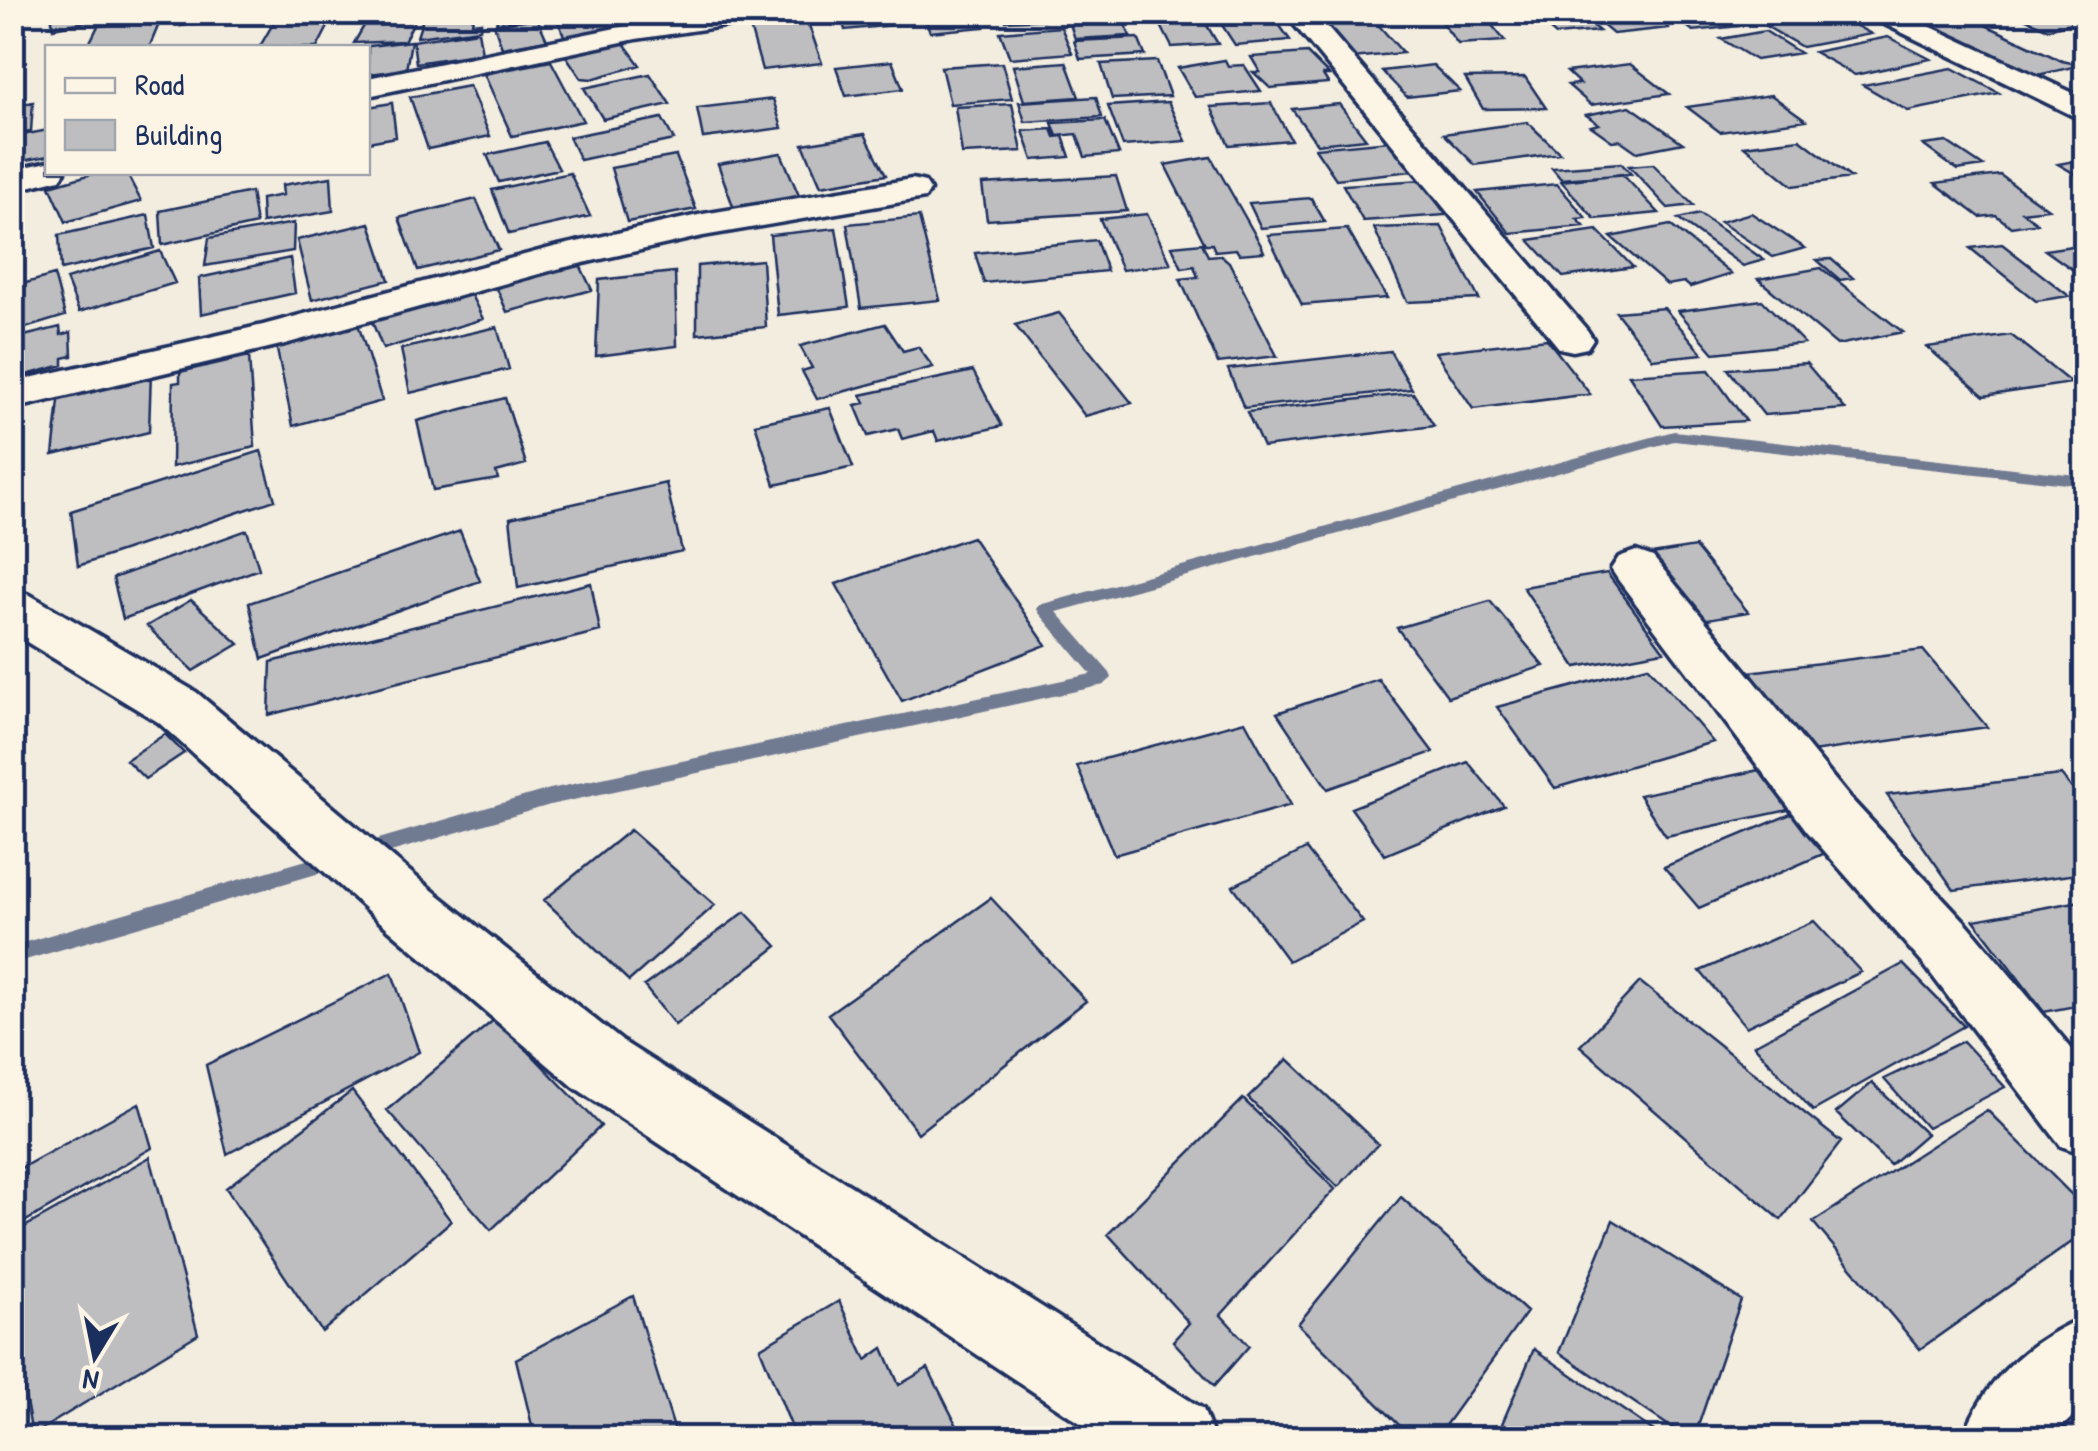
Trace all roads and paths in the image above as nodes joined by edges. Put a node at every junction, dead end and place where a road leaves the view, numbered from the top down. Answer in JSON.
{"nodes":[{"id":1,"x":758,"y":12,"type":"edge"},
{"id":2,"x":1298,"y":12,"type":"edge"},
{"id":3,"x":1874,"y":12,"type":"edge"},
{"id":4,"x":370,"y":87,"type":"edge"},
{"id":5,"x":2086,"y":112,"type":"edge"},
{"id":6,"x":45,"y":173,"type":"edge"},
{"id":7,"x":12,"y":181,"type":"edge"},
{"id":8,"x":912,"y":190,"type":"dead end"},
{"id":9,"x":1573,"y":339,"type":"dead end"},
{"id":10,"x":12,"y":396,"type":"edge"},
{"id":11,"x":1636,"y":569,"type":"dead end"},
{"id":12,"x":12,"y":608,"type":"edge"},
{"id":13,"x":2086,"y":1121,"type":"edge"},
{"id":14,"x":2086,"y":1354,"type":"edge"},
{"id":15,"x":1174,"y":1438,"type":"edge"},
{"id":16,"x":2003,"y":1438,"type":"edge"}],
"edges":[{"from":1,"to":4,"type":"street"},
{"from":2,"to":9,"type":"street"},
{"from":3,"to":5,"type":"street"},
{"from":6,"to":7,"type":"street"},
{"from":8,"to":10,"type":"street"},
{"from":11,"to":13,"type":"street"},
{"from":12,"to":15,"type":"street"},
{"from":14,"to":16,"type":"street"}]}
